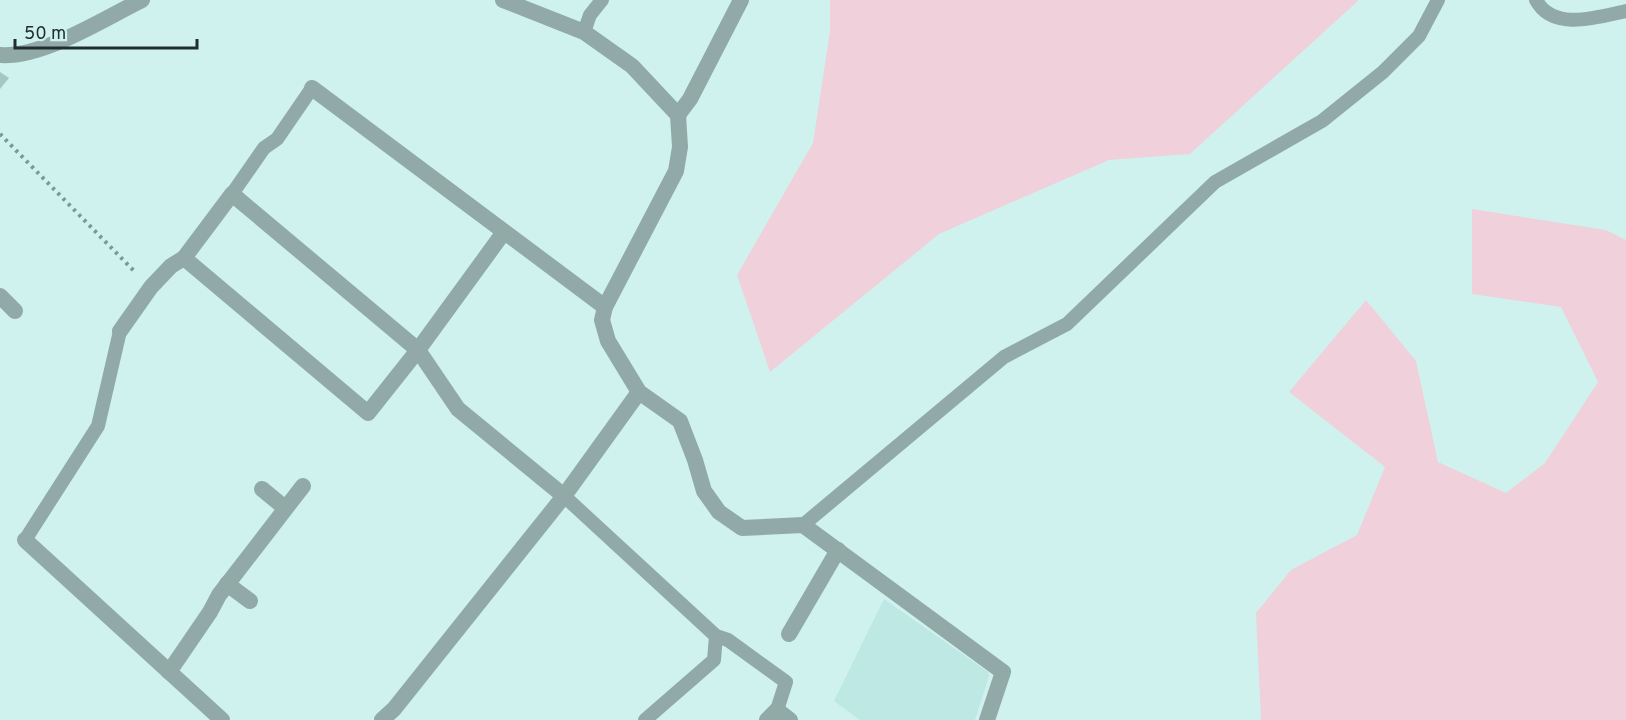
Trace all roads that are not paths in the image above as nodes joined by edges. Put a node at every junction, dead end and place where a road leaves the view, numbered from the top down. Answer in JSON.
{"nodes":[{"id":1,"x":142,"y":0,"type":"edge"},
{"id":2,"x":503,"y":0,"type":"edge"},
{"id":3,"x":602,"y":0,"type":"edge"},
{"id":4,"x":741,"y":0,"type":"edge"},
{"id":5,"x":1438,"y":0,"type":"edge"},
{"id":6,"x":1536,"y":0,"type":"edge"},
{"id":7,"x":1626,"y":11,"type":"edge"},
{"id":8,"x":584,"y":32,"type":"junction"},
{"id":9,"x":0,"y":55,"type":"edge"},
{"id":10,"x":312,"y":88,"type":"joint"},
{"id":11,"x":678,"y":114,"type":"junction"},
{"id":12,"x":232,"y":194,"type":"junction"},
{"id":13,"x":504,"y":232,"type":"junction"},
{"id":14,"x":184,"y":258,"type":"junction"},
{"id":15,"x":0,"y":296,"type":"edge"},
{"id":16,"x":605,"y":307,"type":"junction"},
{"id":17,"x":15,"y":311,"type":"dead end"},
{"id":18,"x":120,"y":331,"type":"joint"},
{"id":19,"x":418,"y":350,"type":"junction"},
{"id":20,"x":639,"y":392,"type":"junction"},
{"id":21,"x":303,"y":486,"type":"dead end"},
{"id":22,"x":262,"y":489,"type":"dead end"},
{"id":23,"x":564,"y":496,"type":"junction"},
{"id":24,"x":285,"y":508,"type":"junction"},
{"id":25,"x":803,"y":525,"type":"junction"},
{"id":26,"x":25,"y":540,"type":"joint"},
{"id":27,"x":838,"y":550,"type":"junction"},
{"id":28,"x":227,"y":584,"type":"junction"},
{"id":29,"x":250,"y":601,"type":"dead end"},
{"id":30,"x":789,"y":634,"type":"dead end"},
{"id":31,"x":716,"y":636,"type":"junction"},
{"id":32,"x":169,"y":672,"type":"junction"},
{"id":33,"x":778,"y":717,"type":"edge"},
{"id":34,"x":222,"y":720,"type":"edge"},
{"id":35,"x":382,"y":720,"type":"edge"},
{"id":36,"x":645,"y":720,"type":"edge"},
{"id":37,"x":987,"y":720,"type":"edge"}],
"edges":[{"from":1,"to":9,"type":"street"},
{"from":2,"to":8,"type":"street"},
{"from":3,"to":8,"type":"lane"},
{"from":4,"to":11,"type":"street"},
{"from":5,"to":25,"type":"lane"},
{"from":6,"to":7,"type":"lane"},
{"from":8,"to":11,"type":"street"},
{"from":10,"to":12,"type":"lane"},
{"from":10,"to":13,"type":"street"},
{"from":11,"to":16,"type":"street"},
{"from":12,"to":14,"type":"street"},
{"from":12,"to":19,"type":"street"},
{"from":13,"to":16,"type":"street"},
{"from":13,"to":19,"type":"street"},
{"from":14,"to":18,"type":"street"},
{"from":14,"to":19,"type":"street"},
{"from":15,"to":17,"type":"street"},
{"from":16,"to":20,"type":"street"},
{"from":18,"to":26,"type":"lane"},
{"from":19,"to":23,"type":"street"},
{"from":20,"to":23,"type":"street"},
{"from":20,"to":25,"type":"street"},
{"from":21,"to":24,"type":"street"},
{"from":22,"to":24,"type":"street"},
{"from":23,"to":31,"type":"lane"},
{"from":23,"to":35,"type":"street"},
{"from":24,"to":28,"type":"street"},
{"from":25,"to":27,"type":"street"},
{"from":26,"to":32,"type":"street"},
{"from":27,"to":30,"type":"street"},
{"from":27,"to":37,"type":"street"},
{"from":28,"to":29,"type":"street"},
{"from":28,"to":32,"type":"street"},
{"from":31,"to":33,"type":"lane"},
{"from":31,"to":36,"type":"lane"},
{"from":32,"to":34,"type":"street"}]}
